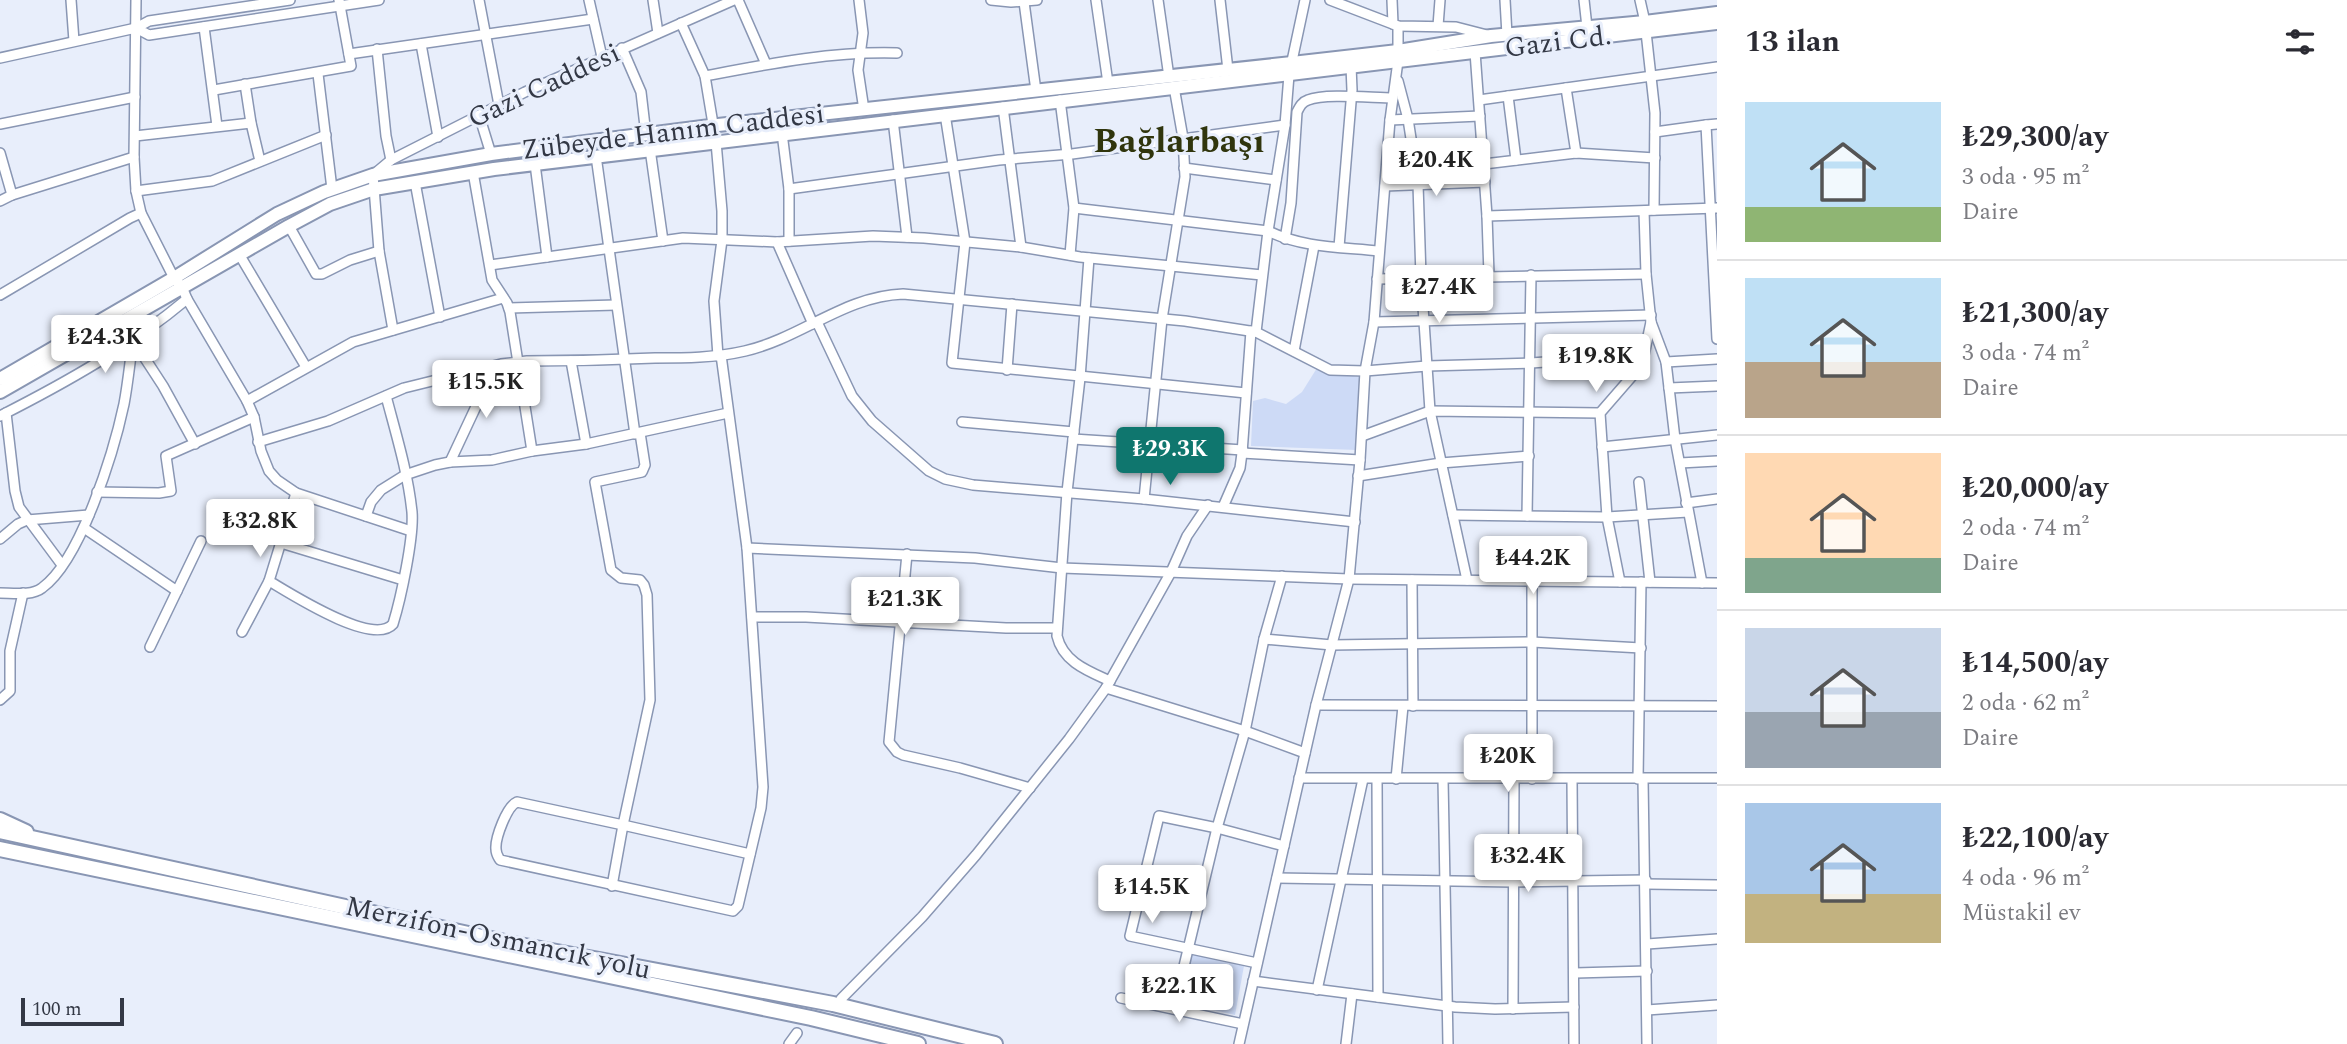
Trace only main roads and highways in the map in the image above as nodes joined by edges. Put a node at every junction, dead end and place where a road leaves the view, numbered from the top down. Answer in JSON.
{"nodes":[{"id":1,"x":1717,"y":13,"type":"edge"},
{"id":2,"x":1717,"y":23,"type":"edge"},
{"id":3,"x":1645,"y":27,"type":"junction"},
{"id":4,"x":1398,"y":62,"type":"junction"},
{"id":5,"x":1290,"y":69,"type":"junction"},
{"id":6,"x":1171,"y":82,"type":"junction"},
{"id":7,"x":181,"y":288,"type":"junction"},
{"id":8,"x":0,"y":379,"type":"edge"},
{"id":9,"x":0,"y":392,"type":"edge"},
{"id":10,"x":0,"y":820,"type":"edge"},
{"id":11,"x":0,"y":831,"type":"edge"},
{"id":12,"x":39,"y":840,"type":"junction"},
{"id":13,"x":0,"y":849,"type":"edge"},
{"id":14,"x":0,"y":857,"type":"edge"},
{"id":15,"x":40,"y":858,"type":"junction"},
{"id":16,"x":918,"y":1044,"type":"edge"},
{"id":17,"x":995,"y":1044,"type":"edge"}],
"edges":[{"from":1,"to":3,"type":"main road","name":"Gazi Cd."},
{"from":2,"to":3,"type":"main road","name":"Gazi Cd."},
{"from":3,"to":4,"type":"main road","name":"Gazi Cd."},
{"from":3,"to":4,"type":"main road","name":"Gazi Cd."},
{"from":4,"to":5,"type":"main road","name":"Zübeyde Hanım Caddesi"},
{"from":4,"to":5,"type":"main road"},
{"from":5,"to":6,"type":"main road"},
{"from":5,"to":6,"type":"main road","name":"Zübeyde Hanım Caddesi"},
{"from":6,"to":7,"type":"main road"},
{"from":6,"to":7,"type":"main road","name":"Zübeyde Hanım Caddesi"},
{"from":7,"to":8,"type":"main road","name":"Zübeyde Hanım Caddesi"},
{"from":7,"to":9,"type":"main road"},
{"from":10,"to":12,"type":"highway"},
{"from":11,"to":12,"type":"highway","name":"Merzifon-Osmancık yolu"},
{"from":12,"to":17,"type":"highway","name":"Merzifon-Osmancık yolu"},
{"from":13,"to":15,"type":"highway","name":"Merzifon-Osmancık yolu"},
{"from":14,"to":15,"type":"highway"},
{"from":15,"to":16,"type":"highway","name":"Merzifon-Osmancık yolu"}]}
